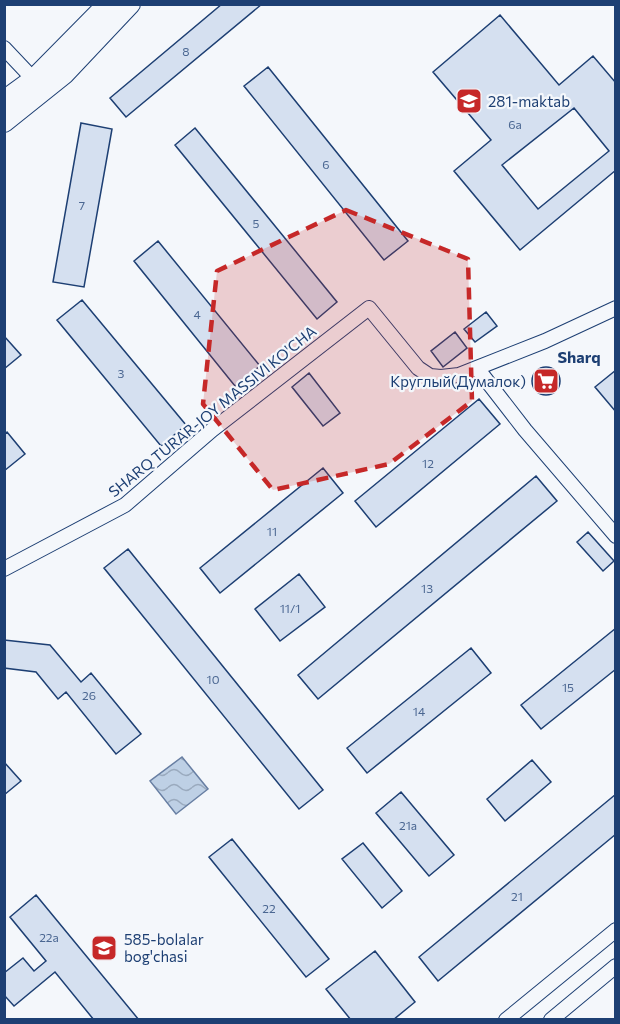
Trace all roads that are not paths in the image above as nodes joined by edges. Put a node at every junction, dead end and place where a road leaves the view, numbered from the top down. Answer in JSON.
{"nodes":[{"id":1,"x":108,"y":4,"type":"edge"},
{"id":2,"x":130,"y":4,"type":"edge"},
{"id":3,"x":4,"y":48,"type":"edge"},
{"id":4,"x":39,"y":85,"type":"junction"},
{"id":5,"x":4,"y":101,"type":"edge"},
{"id":6,"x":4,"y":122,"type":"edge"},
{"id":7,"x":615,"y":308,"type":"edge"},
{"id":8,"x":477,"y":368,"type":"junction"},
{"id":9,"x":615,"y":536,"type":"edge"},
{"id":10,"x":4,"y":569,"type":"edge"},
{"id":11,"x":615,"y":930,"type":"edge"},
{"id":12,"x":615,"y":966,"type":"edge"},
{"id":13,"x":506,"y":1020,"type":"edge"},
{"id":14,"x":551,"y":1020,"type":"edge"}],
"edges":[{"from":1,"to":4,"type":"main road"},
{"from":2,"to":4,"type":"main road"},
{"from":3,"to":4,"type":"street"},
{"from":4,"to":5,"type":"main road"},
{"from":4,"to":6,"type":"main road"},
{"from":7,"to":8,"type":"street","name":"SHARQ TURAR-JOY MASSIVI KO'CHA"},
{"from":8,"to":9,"type":"street"},
{"from":8,"to":10,"type":"street","name":"SHARQ TURAR-JOY MASSIVI KO'CHA"},
{"from":11,"to":13,"type":"street"},
{"from":12,"to":14,"type":"street"}]}
